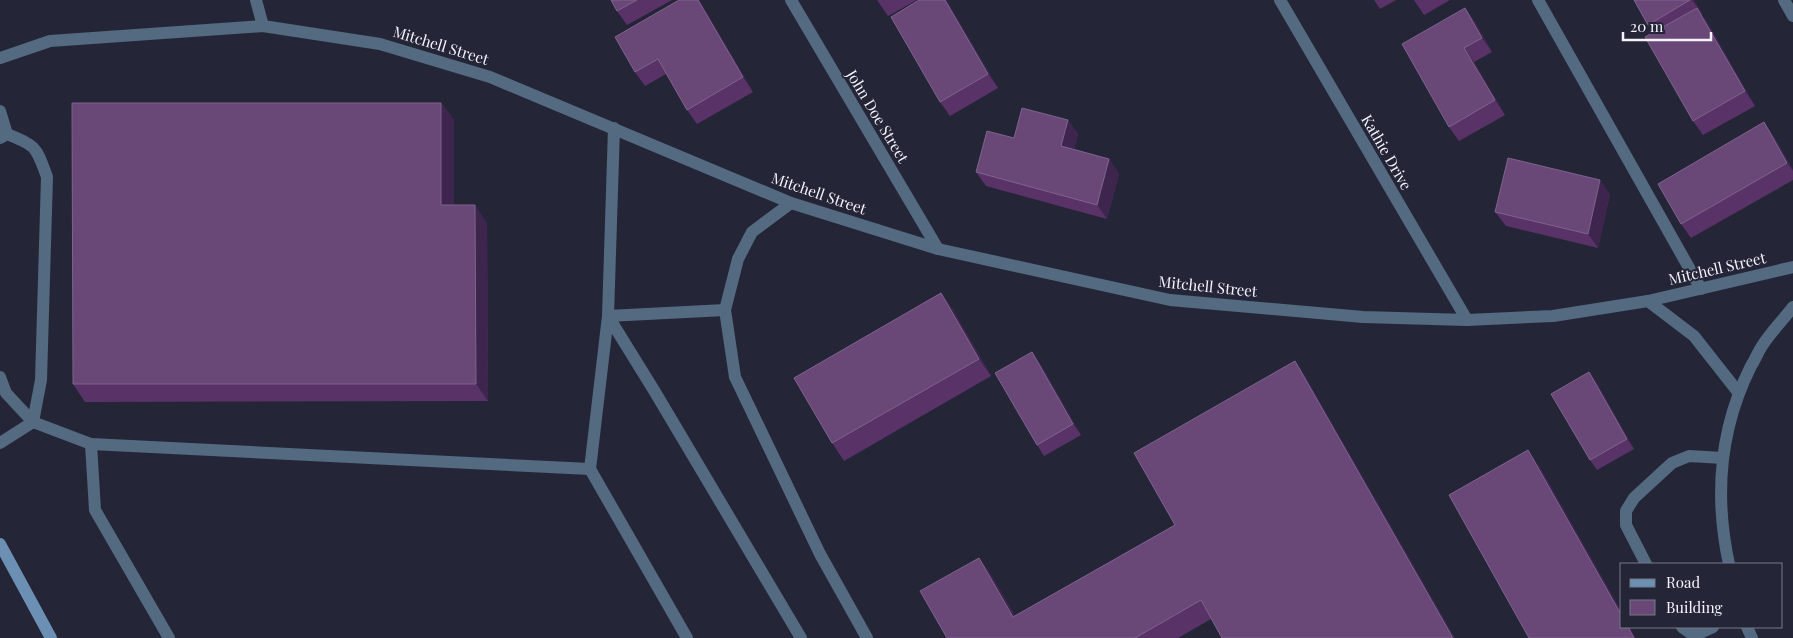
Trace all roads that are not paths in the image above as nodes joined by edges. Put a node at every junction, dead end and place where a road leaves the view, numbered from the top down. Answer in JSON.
{"nodes":[{"id":1,"x":256,"y":0,"type":"edge"},
{"id":2,"x":791,"y":0,"type":"edge"},
{"id":3,"x":1280,"y":0,"type":"edge"},
{"id":4,"x":1538,"y":0,"type":"edge"},
{"id":5,"x":1784,"y":0,"type":"edge"},
{"id":6,"x":1793,"y":16,"type":"edge"},
{"id":7,"x":263,"y":26,"type":"junction"},
{"id":8,"x":0,"y":58,"type":"edge"},
{"id":9,"x":0,"y":110,"type":"edge"},
{"id":10,"x":614,"y":128,"type":"junction"},
{"id":11,"x":4,"y":136,"type":"edge"},
{"id":12,"x":791,"y":202,"type":"junction"},
{"id":13,"x":938,"y":248,"type":"junction"},
{"id":14,"x":1793,"y":267,"type":"edge"},
{"id":15,"x":1701,"y":289,"type":"junction"},
{"id":16,"x":1648,"y":301,"type":"junction"},
{"id":17,"x":1793,"y":307,"type":"edge"},
{"id":18,"x":725,"y":310,"type":"junction"},
{"id":19,"x":608,"y":316,"type":"junction"},
{"id":20,"x":1467,"y":320,"type":"junction"},
{"id":21,"x":0,"y":377,"type":"edge"},
{"id":22,"x":1738,"y":392,"type":"junction"},
{"id":23,"x":33,"y":422,"type":"junction"},
{"id":24,"x":0,"y":443,"type":"edge"},
{"id":25,"x":91,"y":444,"type":"junction"},
{"id":26,"x":1723,"y":458,"type":"junction"},
{"id":27,"x":590,"y":469,"type":"junction"},
{"id":28,"x":0,"y":544,"type":"edge"},
{"id":29,"x":1645,"y":563,"type":"edge"},
{"id":30,"x":1729,"y":563,"type":"edge"},
{"id":31,"x":1683,"y":628,"type":"edge"},
{"id":32,"x":1711,"y":628,"type":"edge"},
{"id":33,"x":51,"y":638,"type":"edge"},
{"id":34,"x":169,"y":638,"type":"edge"},
{"id":35,"x":687,"y":638,"type":"edge"},
{"id":36,"x":801,"y":638,"type":"edge"},
{"id":37,"x":867,"y":638,"type":"edge"}],
"edges":[{"from":1,"to":7,"type":"street"},
{"from":2,"to":13,"type":"street","name":"John Doe Street"},
{"from":3,"to":20,"type":"street","name":"Kathie Drive"},
{"from":4,"to":15,"type":"street"},
{"from":5,"to":6,"type":"street"},
{"from":7,"to":8,"type":"street","name":"Mitchell Street"},
{"from":7,"to":10,"type":"street","name":"Mitchell Street"},
{"from":9,"to":11,"type":"street"},
{"from":10,"to":12,"type":"street","name":"Mitchell Street"},
{"from":10,"to":19,"type":"street"},
{"from":11,"to":23,"type":"street"},
{"from":12,"to":13,"type":"street","name":"Mitchell Street"},
{"from":12,"to":18,"type":"street"},
{"from":13,"to":20,"type":"street","name":"Mitchell Street"},
{"from":14,"to":15,"type":"street","name":"Mitchell Street"},
{"from":15,"to":16,"type":"street","name":"Mitchell Street"},
{"from":16,"to":20,"type":"street","name":"Mitchell Street"},
{"from":16,"to":22,"type":"street"},
{"from":17,"to":22,"type":"street"},
{"from":18,"to":19,"type":"street"},
{"from":18,"to":37,"type":"street"},
{"from":19,"to":27,"type":"street"},
{"from":19,"to":36,"type":"street"},
{"from":21,"to":23,"type":"street"},
{"from":22,"to":26,"type":"street"},
{"from":23,"to":24,"type":"street"},
{"from":23,"to":25,"type":"street"},
{"from":25,"to":27,"type":"street"},
{"from":25,"to":34,"type":"street"},
{"from":26,"to":29,"type":"street"},
{"from":26,"to":30,"type":"street"},
{"from":27,"to":35,"type":"street"},
{"from":28,"to":33,"type":"main road"},
{"from":31,"to":32,"type":"street"}]}
